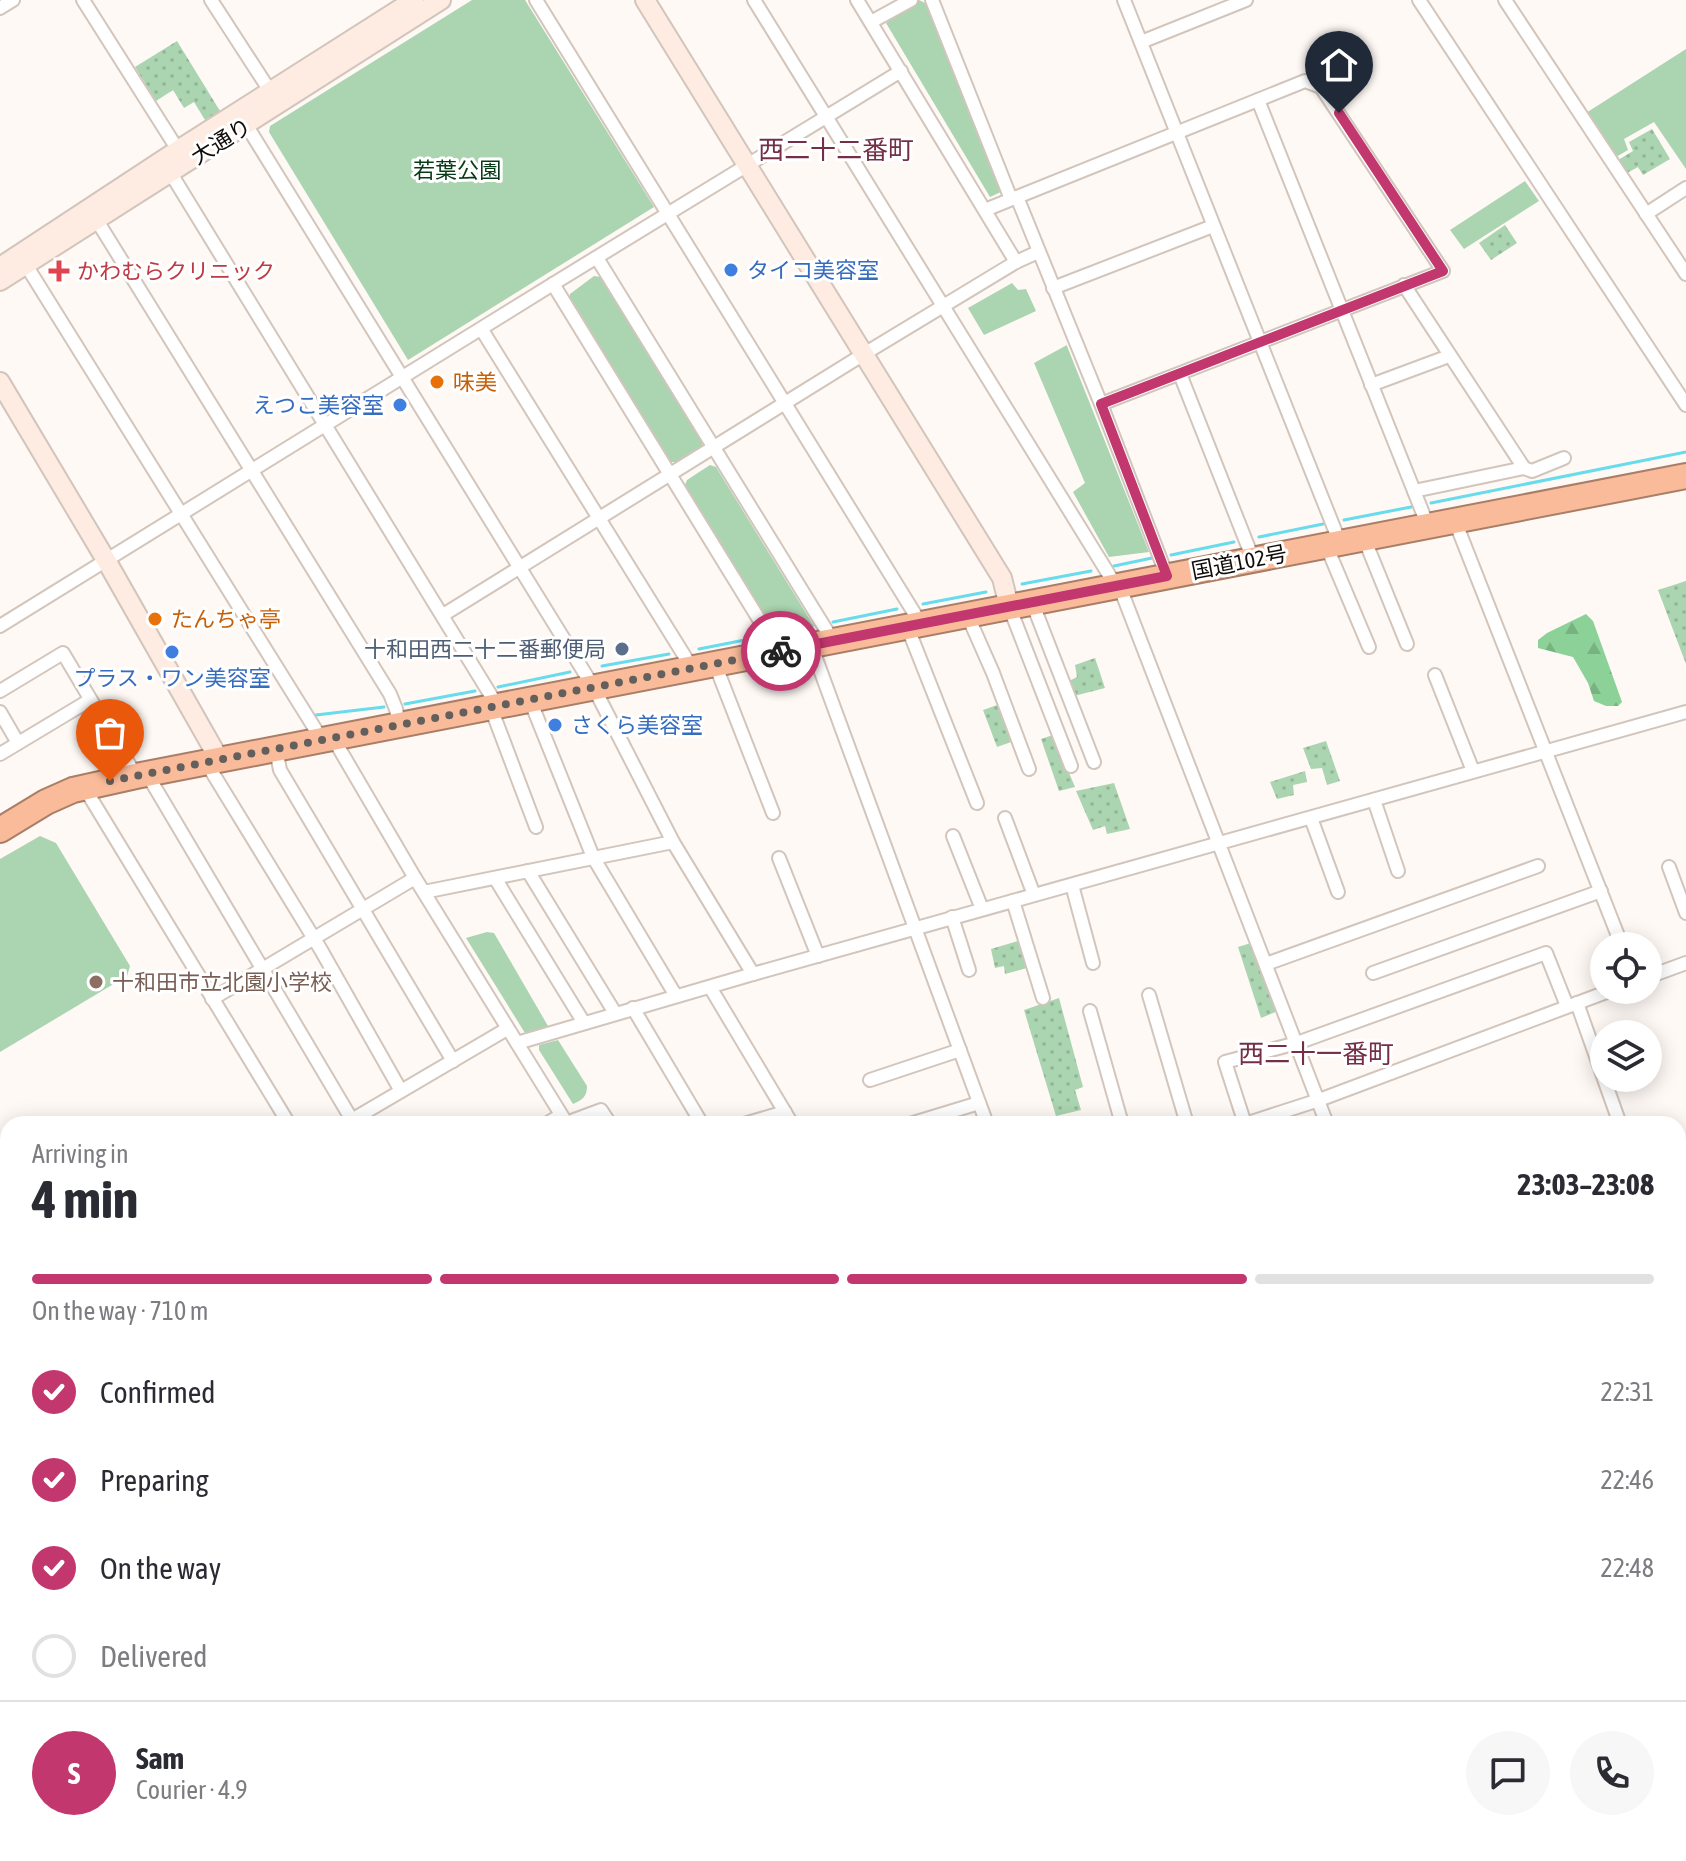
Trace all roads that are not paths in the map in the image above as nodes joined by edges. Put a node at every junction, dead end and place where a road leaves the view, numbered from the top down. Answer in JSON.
{"nodes":[{"id":1,"x":13,"y":0,"type":"edge"},
{"id":2,"x":83,"y":0,"type":"edge"},
{"id":3,"x":211,"y":0,"type":"edge"},
{"id":4,"x":414,"y":0,"type":"edge"},
{"id":5,"x":441,"y":0,"type":"edge"},
{"id":6,"x":536,"y":0,"type":"edge"},
{"id":7,"x":645,"y":0,"type":"edge"},
{"id":8,"x":754,"y":0,"type":"edge"},
{"id":9,"x":857,"y":0,"type":"edge"},
{"id":10,"x":911,"y":0,"type":"edge"},
{"id":11,"x":932,"y":0,"type":"edge"},
{"id":12,"x":1124,"y":0,"type":"edge"},
{"id":13,"x":1246,"y":0,"type":"edge"},
{"id":14,"x":1419,"y":0,"type":"edge"},
{"id":15,"x":1505,"y":0,"type":"edge"},
{"id":16,"x":392,"y":6,"type":"edge"},
{"id":17,"x":0,"y":8,"type":"edge"},
{"id":18,"x":871,"y":22,"type":"junction"},
{"id":19,"x":1141,"y":42,"type":"junction"},
{"id":20,"x":901,"y":71,"type":"junction"},
{"id":21,"x":270,"y":91,"type":"junction"},
{"id":22,"x":1258,"y":100,"type":"junction"},
{"id":23,"x":825,"y":117,"type":"junction"},
{"id":24,"x":242,"y":119,"type":"junction"},
{"id":25,"x":1177,"y":132,"type":"junction"},
{"id":26,"x":178,"y":150,"type":"junction"},
{"id":27,"x":747,"y":165,"type":"junction"},
{"id":28,"x":170,"y":172,"type":"junction"},
{"id":29,"x":1686,"y":188,"type":"edge"},
{"id":30,"x":1014,"y":198,"type":"junction"},
{"id":31,"x":985,"y":210,"type":"junction"},
{"id":32,"x":668,"y":214,"type":"junction"},
{"id":33,"x":1646,"y":214,"type":"junction"},
{"id":34,"x":96,"y":219,"type":"junction"},
{"id":35,"x":1213,"y":226,"type":"junction"},
{"id":36,"x":1686,"y":246,"type":"edge"},
{"id":37,"x":1038,"y":252,"type":"junction"},
{"id":38,"x":1673,"y":254,"type":"junction"},
{"id":39,"x":597,"y":258,"type":"junction"},
{"id":40,"x":1016,"y":262,"type":"junction"},
{"id":41,"x":26,"y":265,"type":"junction"},
{"id":42,"x":0,"y":267,"type":"edge"},
{"id":43,"x":1686,"y":274,"type":"edge"},
{"id":44,"x":0,"y":281,"type":"edge"},
{"id":45,"x":553,"y":284,"type":"junction"},
{"id":46,"x":1404,"y":285,"type":"junction"},
{"id":47,"x":1053,"y":288,"type":"junction"},
{"id":48,"x":944,"y":306,"type":"junction"},
{"id":49,"x":1341,"y":310,"type":"junction"},
{"id":50,"x":482,"y":330,"type":"junction"},
{"id":51,"x":1260,"y":342,"type":"junction"},
{"id":52,"x":864,"y":354,"type":"junction"},
{"id":53,"x":1449,"y":356,"type":"junction"},
{"id":54,"x":1180,"y":374,"type":"junction"},
{"id":55,"x":403,"y":377,"type":"junction"},
{"id":56,"x":0,"y":382,"type":"edge"},
{"id":57,"x":1371,"y":385,"type":"junction"},
{"id":58,"x":786,"y":404,"type":"junction"},
{"id":59,"x":1101,"y":404,"type":"junction"},
{"id":60,"x":1686,"y":405,"type":"edge"},
{"id":61,"x":326,"y":425,"type":"junction"},
{"id":62,"x":713,"y":448,"type":"junction"},
{"id":63,"x":1564,"y":458,"type":"dead end"},
{"id":64,"x":1524,"y":468,"type":"junction"},
{"id":65,"x":253,"y":470,"type":"junction"},
{"id":66,"x":671,"y":474,"type":"junction"},
{"id":67,"x":1686,"y":476,"type":"edge"},
{"id":68,"x":1414,"y":491,"type":"junction"},
{"id":69,"x":181,"y":515,"type":"junction"},
{"id":70,"x":598,"y":519,"type":"junction"},
{"id":71,"x":1455,"y":521,"type":"junction"},
{"id":72,"x":1428,"y":526,"type":"junction"},
{"id":73,"x":1343,"y":542,"type":"junction"},
{"id":74,"x":1253,"y":559,"type":"junction"},
{"id":75,"x":106,"y":560,"type":"junction"},
{"id":76,"x":521,"y":567,"type":"junction"},
{"id":77,"x":1167,"y":576,"type":"junction"},
{"id":78,"x":1118,"y":585,"type":"junction"},
{"id":79,"x":1021,"y":604,"type":"junction"},
{"id":80,"x":967,"y":614,"type":"junction"},
{"id":81,"x":443,"y":615,"type":"junction"},
{"id":82,"x":914,"y":625,"type":"junction"},
{"id":83,"x":0,"y":626,"type":"edge"},
{"id":84,"x":822,"y":643,"type":"junction"},
{"id":85,"x":1407,"y":644,"type":"dead end"},
{"id":86,"x":1369,"y":647,"type":"dead end"},
{"id":87,"x":779,"y":652,"type":"junction"},
{"id":88,"x":704,"y":666,"type":"junction"},
{"id":89,"x":1435,"y":675,"type":"dead end"},
{"id":90,"x":594,"y":688,"type":"junction"},
{"id":91,"x":0,"y":691,"type":"edge"},
{"id":92,"x":90,"y":700,"type":"junction"},
{"id":93,"x":530,"y":700,"type":"junction"},
{"id":94,"x":495,"y":707,"type":"junction"},
{"id":95,"x":0,"y":712,"type":"edge"},
{"id":96,"x":1686,"y":712,"type":"edge"},
{"id":97,"x":399,"y":725,"type":"junction"},
{"id":98,"x":327,"y":739,"type":"junction"},
{"id":99,"x":18,"y":743,"type":"junction"},
{"id":100,"x":276,"y":749,"type":"junction"},
{"id":101,"x":1546,"y":751,"type":"junction"},
{"id":102,"x":0,"y":754,"type":"edge"},
{"id":103,"x":214,"y":760,"type":"junction"},
{"id":104,"x":1094,"y":762,"type":"dead end"},
{"id":105,"x":1071,"y":766,"type":"dead end"},
{"id":106,"x":1029,"y":769,"type":"dead end"},
{"id":107,"x":1473,"y":771,"type":"junction"},
{"id":108,"x":142,"y":775,"type":"junction"},
{"id":109,"x":84,"y":787,"type":"junction"},
{"id":110,"x":1374,"y":800,"type":"junction"},
{"id":111,"x":977,"y":803,"type":"dead end"},
{"id":112,"x":773,"y":813,"type":"dead end"},
{"id":113,"x":1005,"y":818,"type":"dead end"},
{"id":114,"x":1311,"y":818,"type":"junction"},
{"id":115,"x":536,"y":827,"type":"dead end"},
{"id":116,"x":0,"y":830,"type":"edge"},
{"id":117,"x":953,"y":836,"type":"dead end"},
{"id":118,"x":673,"y":842,"type":"junction"},
{"id":119,"x":1218,"y":844,"type":"junction"},
{"id":120,"x":593,"y":857,"type":"junction"},
{"id":121,"x":779,"y":858,"type":"dead end"},
{"id":122,"x":1538,"y":866,"type":"dead end"},
{"id":123,"x":1669,"y":867,"type":"dead end"},
{"id":124,"x":528,"y":871,"type":"junction"},
{"id":125,"x":1398,"y":871,"type":"dead end"},
{"id":126,"x":415,"y":878,"type":"junction"},
{"id":127,"x":495,"y":878,"type":"junction"},
{"id":128,"x":1072,"y":885,"type":"junction"},
{"id":129,"x":1601,"y":891,"type":"junction"},
{"id":130,"x":424,"y":892,"type":"junction"},
{"id":131,"x":1338,"y":892,"type":"dead end"},
{"id":132,"x":1034,"y":895,"type":"junction"},
{"id":133,"x":1013,"y":901,"type":"junction"},
{"id":134,"x":363,"y":909,"type":"junction"},
{"id":135,"x":982,"y":909,"type":"junction"},
{"id":136,"x":1686,"y":913,"type":"edge"},
{"id":137,"x":952,"y":917,"type":"junction"},
{"id":138,"x":914,"y":929,"type":"junction"},
{"id":139,"x":1617,"y":932,"type":"edge"},
{"id":140,"x":314,"y":938,"type":"junction"},
{"id":141,"x":818,"y":956,"type":"junction"},
{"id":142,"x":1093,"y":963,"type":"dead end"},
{"id":143,"x":1686,"y":963,"type":"edge"},
{"id":144,"x":1266,"y":964,"type":"junction"},
{"id":145,"x":262,"y":969,"type":"junction"},
{"id":146,"x":969,"y":970,"type":"dead end"},
{"id":147,"x":1662,"y":972,"type":"edge"},
{"id":148,"x":1373,"y":973,"type":"dead end"},
{"id":149,"x":753,"y":974,"type":"junction"},
{"id":150,"x":710,"y":987,"type":"junction"},
{"id":151,"x":1149,"y":995,"type":"dead end"},
{"id":152,"x":676,"y":996,"type":"junction"},
{"id":153,"x":1043,"y":998,"type":"dead end"},
{"id":154,"x":1590,"y":998,"type":"edge"},
{"id":155,"x":212,"y":999,"type":"junction"},
{"id":156,"x":1572,"y":1004,"type":"junction"},
{"id":157,"x":633,"y":1008,"type":"junction"},
{"id":158,"x":1090,"y":1011,"type":"dead end"},
{"id":159,"x":615,"y":1013,"type":"junction"},
{"id":160,"x":584,"y":1023,"type":"junction"},
{"id":161,"x":507,"y":1029,"type":"junction"},
{"id":162,"x":517,"y":1043,"type":"junction"},
{"id":163,"x":1297,"y":1043,"type":"junction"},
{"id":164,"x":960,"y":1050,"type":"junction"},
{"id":165,"x":453,"y":1061,"type":"junction"},
{"id":166,"x":870,"y":1080,"type":"dead end"},
{"id":167,"x":401,"y":1091,"type":"junction"},
{"id":168,"x":1319,"y":1100,"type":"junction"},
{"id":169,"x":979,"y":1103,"type":"junction"},
{"id":170,"x":785,"y":1112,"type":"junction"},
{"id":171,"x":284,"y":1116,"type":"edge"},
{"id":172,"x":345,"y":1116,"type":"edge"},
{"id":173,"x":358,"y":1116,"type":"edge"},
{"id":174,"x":562,"y":1116,"type":"edge"},
{"id":175,"x":581,"y":1116,"type":"edge"},
{"id":176,"x":605,"y":1116,"type":"edge"},
{"id":177,"x":697,"y":1116,"type":"edge"},
{"id":178,"x":771,"y":1116,"type":"edge"},
{"id":179,"x":787,"y":1116,"type":"edge"},
{"id":180,"x":936,"y":1116,"type":"edge"},
{"id":181,"x":984,"y":1116,"type":"edge"},
{"id":182,"x":1120,"y":1116,"type":"edge"},
{"id":183,"x":1185,"y":1116,"type":"edge"},
{"id":184,"x":1242,"y":1116,"type":"edge"},
{"id":185,"x":1270,"y":1116,"type":"edge"},
{"id":186,"x":1324,"y":1116,"type":"edge"},
{"id":187,"x":1617,"y":1116,"type":"edge"}],
"edges":[{"from":1,"to":17,"type":"street"},
{"from":2,"to":26,"type":"street"},
{"from":3,"to":21,"type":"street"},
{"from":4,"to":16,"type":"street","name":"大通り"},
{"from":5,"to":24,"type":"street","name":"大通り"},
{"from":6,"to":32,"type":"street"},
{"from":7,"to":27,"type":"street"},
{"from":8,"to":23,"type":"street"},
{"from":9,"to":18,"type":"street"},
{"from":10,"to":18,"type":"street"},
{"from":11,"to":30,"type":"street"},
{"from":12,"to":19,"type":"street"},
{"from":13,"to":19,"type":"street"},
{"from":14,"to":60,"type":"street"},
{"from":15,"to":33,"type":"street"},
{"from":16,"to":21,"type":"street","name":"大通り"},
{"from":18,"to":20,"type":"street"},
{"from":19,"to":25,"type":"street"},
{"from":20,"to":23,"type":"street"},
{"from":20,"to":31,"type":"street"},
{"from":21,"to":24,"type":"street","name":"大通り"},
{"from":22,"to":25,"type":"street"},
{"from":22,"to":46,"type":"street"},
{"from":22,"to":49,"type":"street"},
{"from":23,"to":27,"type":"street"},
{"from":23,"to":48,"type":"street"},
{"from":24,"to":26,"type":"street","name":"大通り"},
{"from":24,"to":28,"type":"street","name":"大通り"},
{"from":24,"to":55,"type":"street"},
{"from":25,"to":30,"type":"street"},
{"from":25,"to":35,"type":"street"},
{"from":26,"to":42,"type":"street","name":"大通り"},
{"from":27,"to":32,"type":"street"},
{"from":27,"to":52,"type":"street"},
{"from":28,"to":34,"type":"street","name":"大通り"},
{"from":28,"to":61,"type":"street"},
{"from":29,"to":33,"type":"street"},
{"from":30,"to":31,"type":"street"},
{"from":30,"to":37,"type":"street"},
{"from":31,"to":40,"type":"street"},
{"from":32,"to":39,"type":"street"},
{"from":32,"to":58,"type":"street"},
{"from":33,"to":38,"type":"street"},
{"from":34,"to":41,"type":"street","name":"大通り"},
{"from":34,"to":65,"type":"street"},
{"from":35,"to":47,"type":"street"},
{"from":35,"to":51,"type":"street"},
{"from":36,"to":38,"type":"street"},
{"from":37,"to":40,"type":"street"},
{"from":37,"to":47,"type":"street"},
{"from":38,"to":43,"type":"street"},
{"from":39,"to":45,"type":"street"},
{"from":39,"to":62,"type":"street"},
{"from":40,"to":48,"type":"street"},
{"from":41,"to":44,"type":"street","name":"大通り"},
{"from":41,"to":69,"type":"street"},
{"from":45,"to":50,"type":"street"},
{"from":45,"to":66,"type":"street"},
{"from":46,"to":49,"type":"street"},
{"from":46,"to":53,"type":"street"},
{"from":47,"to":59,"type":"street"},
{"from":48,"to":52,"type":"street"},
{"from":48,"to":78,"type":"street"},
{"from":49,"to":51,"type":"street"},
{"from":49,"to":57,"type":"street"},
{"from":50,"to":55,"type":"street"},
{"from":50,"to":70,"type":"street"},
{"from":51,"to":54,"type":"street"},
{"from":51,"to":73,"type":"street"},
{"from":52,"to":58,"type":"street"},
{"from":52,"to":79,"type":"street"},
{"from":53,"to":57,"type":"street"},
{"from":53,"to":64,"type":"street"},
{"from":54,"to":59,"type":"street"},
{"from":54,"to":74,"type":"street"},
{"from":55,"to":61,"type":"street"},
{"from":55,"to":76,"type":"street"},
{"from":56,"to":75,"type":"street"},
{"from":57,"to":68,"type":"street"},
{"from":58,"to":62,"type":"street"},
{"from":58,"to":82,"type":"street"},
{"from":59,"to":77,"type":"street"},
{"from":61,"to":65,"type":"street"},
{"from":61,"to":81,"type":"street"},
{"from":62,"to":66,"type":"street"},
{"from":62,"to":84,"type":"street"},
{"from":63,"to":64,"type":"street"},
{"from":64,"to":68,"type":"street"},
{"from":65,"to":69,"type":"street"},
{"from":65,"to":97,"type":"street"},
{"from":66,"to":70,"type":"street"},
{"from":66,"to":87,"type":"street"},
{"from":67,"to":71,"type":"highway","name":"国道102号"},
{"from":68,"to":72,"type":"street"},
{"from":69,"to":75,"type":"street"},
{"from":69,"to":98,"type":"street"},
{"from":70,"to":76,"type":"street"},
{"from":70,"to":88,"type":"street"},
{"from":71,"to":72,"type":"highway","name":"国道102号"},
{"from":71,"to":101,"type":"street"},
{"from":72,"to":73,"type":"highway","name":"国道102号"},
{"from":73,"to":74,"type":"highway","name":"国道102号"},
{"from":73,"to":85,"type":"street"},
{"from":73,"to":86,"type":"street"},
{"from":74,"to":77,"type":"highway","name":"国道102号"},
{"from":75,"to":83,"type":"street"},
{"from":75,"to":103,"type":"street"},
{"from":76,"to":81,"type":"street"},
{"from":76,"to":90,"type":"street"},
{"from":77,"to":78,"type":"highway","name":"国道102号"},
{"from":78,"to":79,"type":"highway","name":"国道102号"},
{"from":78,"to":119,"type":"street"},
{"from":79,"to":80,"type":"highway","name":"国道102号"},
{"from":79,"to":104,"type":"street"},
{"from":79,"to":105,"type":"street"},
{"from":80,"to":82,"type":"highway","name":"国道102号"},
{"from":80,"to":106,"type":"street"},
{"from":81,"to":94,"type":"street"},
{"from":82,"to":84,"type":"highway","name":"国道102号"},
{"from":82,"to":111,"type":"street"},
{"from":84,"to":87,"type":"highway","name":"国道102号"},
{"from":84,"to":138,"type":"street"},
{"from":87,"to":88,"type":"highway","name":"国道102号"},
{"from":88,"to":90,"type":"highway","name":"国道102号"},
{"from":88,"to":112,"type":"street"},
{"from":89,"to":107,"type":"street"},
{"from":90,"to":93,"type":"highway","name":"国道102号"},
{"from":90,"to":118,"type":"street"},
{"from":91,"to":92,"type":"street"},
{"from":92,"to":99,"type":"street"},
{"from":92,"to":108,"type":"street"},
{"from":93,"to":94,"type":"highway","name":"国道102号"},
{"from":93,"to":120,"type":"street"},
{"from":94,"to":97,"type":"highway","name":"国道102号"},
{"from":94,"to":115,"type":"street"},
{"from":95,"to":99,"type":"street"},
{"from":96,"to":101,"type":"street"},
{"from":97,"to":98,"type":"highway","name":"国道102号"},
{"from":98,"to":100,"type":"highway","name":"国道102号"},
{"from":98,"to":126,"type":"street"},
{"from":99,"to":102,"type":"street"},
{"from":100,"to":103,"type":"highway","name":"国道102号"},
{"from":100,"to":134,"type":"street"},
{"from":101,"to":107,"type":"street"},
{"from":101,"to":129,"type":"street"},
{"from":103,"to":108,"type":"highway","name":"国道102号"},
{"from":103,"to":140,"type":"street"},
{"from":107,"to":110,"type":"street"},
{"from":108,"to":109,"type":"highway","name":"国道102号"},
{"from":108,"to":145,"type":"street"},
{"from":109,"to":116,"type":"highway","name":"国道102号"},
{"from":109,"to":155,"type":"street"},
{"from":110,"to":114,"type":"street"},
{"from":110,"to":125,"type":"street"},
{"from":113,"to":132,"type":"street"},
{"from":114,"to":119,"type":"street"},
{"from":114,"to":131,"type":"street"},
{"from":117,"to":135,"type":"street"},
{"from":118,"to":120,"type":"street"},
{"from":118,"to":149,"type":"street"},
{"from":119,"to":128,"type":"street"},
{"from":119,"to":144,"type":"street"},
{"from":120,"to":124,"type":"street"},
{"from":120,"to":152,"type":"street"},
{"from":121,"to":141,"type":"street"},
{"from":122,"to":144,"type":"street"},
{"from":123,"to":136,"type":"street"},
{"from":124,"to":127,"type":"street"},
{"from":124,"to":159,"type":"street"},
{"from":126,"to":130,"type":"street"},
{"from":126,"to":134,"type":"street"},
{"from":127,"to":130,"type":"street"},
{"from":127,"to":160,"type":"street"},
{"from":128,"to":132,"type":"street"},
{"from":128,"to":142,"type":"street"},
{"from":129,"to":139,"type":"street"},
{"from":129,"to":148,"type":"street"},
{"from":130,"to":161,"type":"street"},
{"from":132,"to":133,"type":"street"},
{"from":133,"to":135,"type":"street"},
{"from":133,"to":153,"type":"street"},
{"from":134,"to":140,"type":"street"},
{"from":134,"to":165,"type":"street"},
{"from":135,"to":137,"type":"street"},
{"from":137,"to":138,"type":"street"},
{"from":137,"to":146,"type":"street"},
{"from":138,"to":141,"type":"street"},
{"from":138,"to":164,"type":"street"},
{"from":140,"to":145,"type":"street"},
{"from":140,"to":167,"type":"street"},
{"from":141,"to":149,"type":"street"},
{"from":143,"to":147,"type":"street"},
{"from":144,"to":163,"type":"street"},
{"from":145,"to":155,"type":"street"},
{"from":145,"to":172,"type":"street"},
{"from":149,"to":150,"type":"street"},
{"from":150,"to":152,"type":"street"},
{"from":150,"to":170,"type":"street"},
{"from":151,"to":183,"type":"street"},
{"from":152,"to":157,"type":"street"},
{"from":154,"to":156,"type":"street"},
{"from":155,"to":171,"type":"street"},
{"from":156,"to":163,"type":"street"},
{"from":156,"to":168,"type":"street"},
{"from":156,"to":187,"type":"street"},
{"from":157,"to":159,"type":"street"},
{"from":157,"to":177,"type":"street"},
{"from":158,"to":182,"type":"street"},
{"from":159,"to":160,"type":"street"},
{"from":160,"to":162,"type":"street"},
{"from":161,"to":162,"type":"street"},
{"from":161,"to":165,"type":"street"},
{"from":162,"to":174,"type":"street"},
{"from":163,"to":168,"type":"street"},
{"from":163,"to":184,"type":"street"},
{"from":164,"to":166,"type":"street"},
{"from":164,"to":169,"type":"street"},
{"from":165,"to":167,"type":"street"},
{"from":167,"to":173,"type":"street"},
{"from":168,"to":185,"type":"street"},
{"from":168,"to":186,"type":"street"},
{"from":169,"to":180,"type":"street"},
{"from":169,"to":181,"type":"street"},
{"from":170,"to":178,"type":"street"},
{"from":170,"to":179,"type":"street"},
{"from":175,"to":176,"type":"street"}]}
